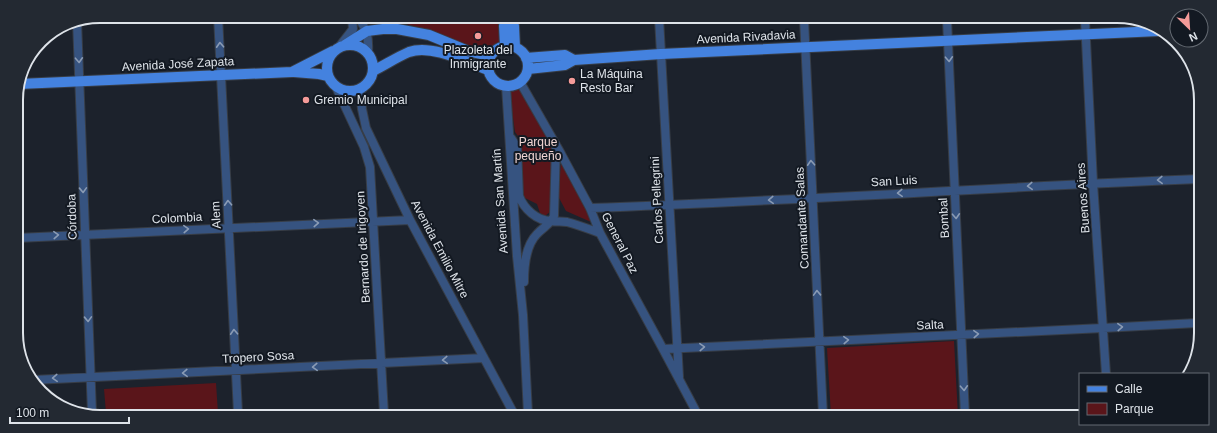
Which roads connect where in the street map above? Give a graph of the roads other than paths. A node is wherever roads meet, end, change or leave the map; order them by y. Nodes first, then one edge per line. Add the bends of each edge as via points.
1 (218, 23) edge
2 (352, 23) edge
3 (362, 23) edge
4 (512, 23) edge
5 (659, 23) edge
6 (804, 23) edge
7 (947, 23) edge
8 (1085, 23) edge
9 (76, 27) edge
10 (367, 31) junction
11 (1152, 31) edge
12 (1086, 34) junction
13 (948, 41) junction
14 (510, 46) junction
15 (806, 47) junction
16 (339, 48) junction
17 (368, 53) junction
18 (661, 54) junction
19 (490, 56) junction
20 (526, 58) junction
21 (574, 60) junction
22 (528, 69) junction
23 (488, 70) junction
24 (373, 71) junction
25 (292, 72) junction
26 (221, 75) junction
27 (328, 76) junction
28 (80, 82) junction
29 (520, 82) junction
30 (24, 84) edge
31 (506, 86) junction
32 (336, 87) junction
33 (360, 89) junction
34 (509, 135) junction
35 (556, 145) junction
36 (1194, 179) edge
37 (1093, 183) junction
38 (955, 190) junction
39 (813, 197) junction
40 (670, 205) junction
41 (590, 208) junction
42 (374, 220) junction
43 (410, 220) junction
44 (552, 222) junction
45 (229, 227) junction
46 (600, 233) junction
47 (85, 234) junction
48 (23, 238) edge
49 (523, 315) junction
50 (1194, 323) edge
51 (1104, 328) junction
52 (961, 335) junction
53 (819, 342) junction
54 (678, 348) junction
55 (664, 349) junction
56 (484, 358) junction
57 (381, 364) junction
58 (236, 370) junction
59 (1106, 373) edge
60 (90, 377) junction
61 (39, 380) edge
62 (679, 380) junction
63 (92, 409) edge
64 (238, 410) edge
65 (384, 410) edge
66 (512, 410) edge
67 (528, 410) edge
68 (695, 410) edge
69 (823, 410) edge
70 (965, 410) edge

26 -> 1 street, Alem
2 - 16 street via 353,29
3 - 10 street
4 - 14 main road via 514,26
5 - 18 street, Carlos Pellegrini
6 - 15 street, Comandante Salas
7 - 13 street, Bombal
8 - 12 street, Buenos Aires
9 -> 28 street, Córdoba
10 - 16 main road, Avenida José Zapata
10 - 17 street
10 - 19 main road, Avenida José Zapata via 390,29 429,35 468,51
11 - 12 main road, Avenida Rivadavia
12 - 13 main road, Avenida Rivadavia
12 - 37 street, Buenos Aires
13 - 15 main road, Avenida Rivadavia
13 -> 38 street, Bombal
14 - 19 main road via 494,51
14 - 20 main road via 524,53
15 - 18 main road, Avenida Rivadavia
39 -> 15 street, Comandante Salas
16 - 17 main road via 358,46
16 - 25 main road, Avenida José Zapata
16 - 27 main road via 327,63
17 - 24 main road via 372,59
18 - 21 main road, Avenida Rivadavia
18 - 40 street, Carlos Pellegrini
19 - 23 main road
20 - 21 main road, Avenida Rivadavia via 565,55
20 - 22 main road
21 - 22 main road, Avenida Rivadavia via 565,65
22 - 29 main road
23 - 24 main road via 449,55 421,50 410,52
23 - 31 main road via 494,81
24 - 33 main road via 371,78
25 - 26 main road, Avenida José Zapata
25 - 27 main road
26 - 28 main road, Avenida José Zapata
45 -> 26 street, Alem
27 - 32 main road
28 - 30 main road, Avenida José Zapata
28 -> 47 street, Córdoba
29 - 31 main road
29 - 35 street, General Paz
31 - 34 street, Avenida San Martín
32 - 33 main road via 348,91
32 - 42 street, Bernardo de Irigoyen via 368,157
33 - 43 street, Avenida Emilio Mitre via 366,128
34 - 44 street via 517,147 519,196 522,203 538,218
34 - 49 street, Avenida San Martín
35 - 41 street, General Paz
35 - 44 street via 555,210
36 -> 37 street, San Luis
37 -> 38 street, San Luis
37 - 51 street, Buenos Aires
38 -> 39 street, San Luis
38 -> 52 street, Bombal
39 -> 40 street, San Luis
53 -> 39 street, Comandante Salas
40 - 41 street, San Luis
40 - 54 street, Carlos Pellegrini
41 - 46 street, General Paz
42 - 43 street, Colombia
45 -> 42 street, Colombia
42 - 57 street, Bernardo de Irigoyen
43 - 56 street, Avenida Emilio Mitre
44 - 46 street via 566,222
44 - 49 street, Avenida San Martín via 536,234 530,243 524,270
47 -> 45 street, Colombia
58 -> 45 street, Alem
46 - 55 street, General Paz
48 -> 47 street, Colombia
47 -> 60 street, Córdoba
49 - 67 street, Avenida San Martín
51 -> 50 street, Salta
52 -> 51 street, Salta
51 - 59 street, Buenos Aires
53 -> 52 street, Salta
52 -> 70 street, Bombal
54 -> 53 street, Salta
53 - 69 street, Comandante Salas
54 - 55 street, Salta
54 - 62 street, Carlos Pellegrini
55 - 62 street, General Paz
56 -> 57 street, Tropero Sosa
56 - 66 street, Avenida Emilio Mitre
57 -> 58 street, Tropero Sosa
57 - 65 street, Bernardo de Irigoyen
58 -> 60 street, Tropero Sosa
58 - 64 street, Alem
60 -> 61 street, Tropero Sosa
60 - 63 street, Córdoba
62 - 68 street, General Paz

